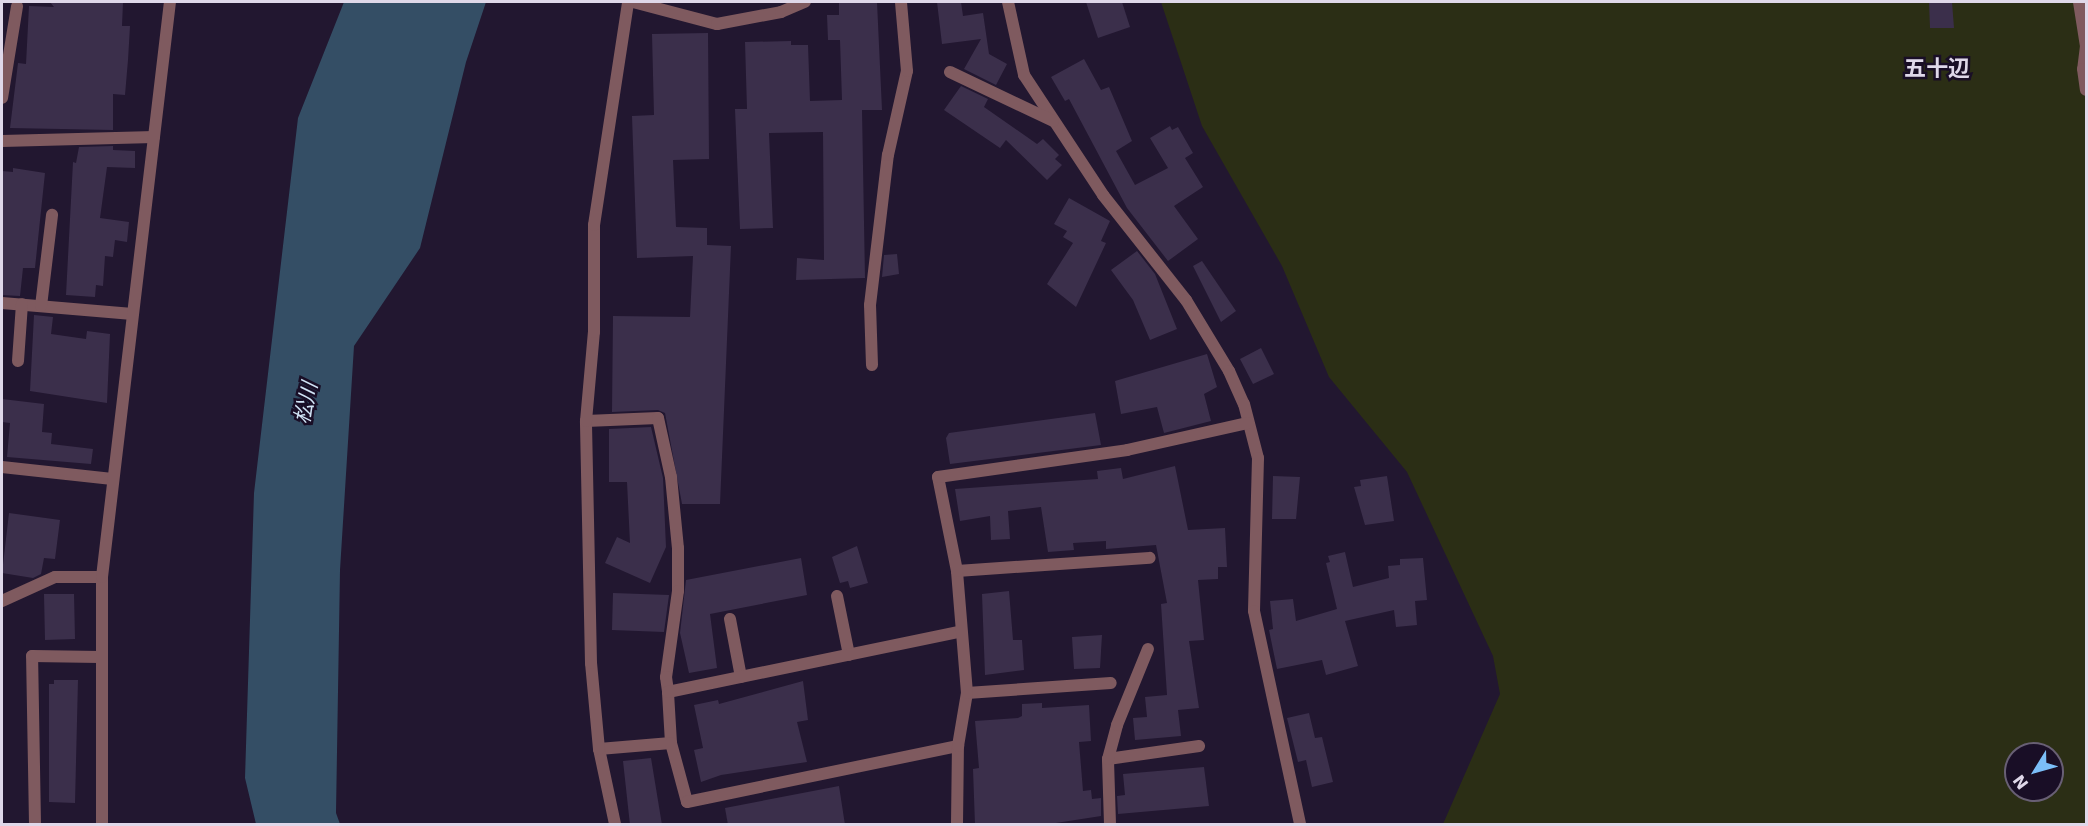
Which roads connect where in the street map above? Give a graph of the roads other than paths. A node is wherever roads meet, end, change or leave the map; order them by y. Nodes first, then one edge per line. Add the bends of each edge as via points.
1 (170, 2) edge
2 (628, 2) edge
3 (633, 2) edge
4 (805, 2) edge
5 (901, 2) edge
6 (1008, 2) edge
7 (2079, 2) edge
8 (17, 6) dead end
9 (7, 35) edge
10 (950, 72) dead end
11 (2086, 90) edge
12 (2, 98) edge
13 (1054, 122) junction
14 (154, 137) junction
15 (2, 141) edge
16 (52, 214) dead end
17 (2, 303) edge
18 (22, 304) junction
19 (41, 306) junction
20 (133, 314) junction
21 (18, 361) dead end
22 (872, 365) dead end
23 (586, 421) junction
24 (1248, 423) junction
25 (2, 467) edge
26 (112, 479) junction
27 (1150, 558) dead end
28 (957, 571) junction
29 (102, 577) junction
30 (837, 596) dead end
31 (2, 601) edge
32 (730, 619) dead end
33 (959, 632) junction
34 (1148, 649) dead end
35 (849, 654) junction
36 (100, 657) junction
37 (741, 677) junction
38 (1111, 683) dead end
39 (668, 692) junction
40 (967, 693) junction
41 (671, 743) junction
42 (958, 746) junction
43 (1199, 746) dead end
44 (599, 749) junction
45 (1108, 759) junction
46 (35, 825) edge
47 (102, 825) edge
48 (615, 825) edge
49 (957, 825) edge
50 (1110, 825) edge
51 (1300, 825) edge

1 - 14 street
2 - 23 street via 594,225 594,332
3 - 4 street via 717,24 781,12
5 - 22 street via 907,71 888,155 870,305
6 - 13 street via 1024,75
7 - 11 street via 2086,46
8 - 9 street
9 - 12 street
10 - 13 street
13 - 24 street via 1103,195 1186,300 1229,371
14 - 15 street
14 - 20 street
16 - 19 street
17 - 18 street
18 - 19 street
18 - 21 street
19 - 20 street
20 - 26 street
23 - 39 street via 658,418 671,477 678,548
23 - 44 street via 591,663
24 - 28 street via 1127,450 938,477
24 - 51 street via 1258,458 1254,611
25 - 26 street
26 - 29 street
27 - 28 street
28 - 33 street
29 - 31 street via 55,577
29 - 36 street
30 - 35 street
32 - 37 street
33 - 35 street
33 - 40 street
34 - 45 street via 1117,725
35 - 37 street
36 - 46 street via 32,656
36 - 47 street
37 - 39 street
38 - 40 street
39 - 41 street
40 - 42 street
41 - 42 street via 687,802
41 - 44 street
42 - 49 street
43 - 45 street
44 - 48 street
45 - 50 street

